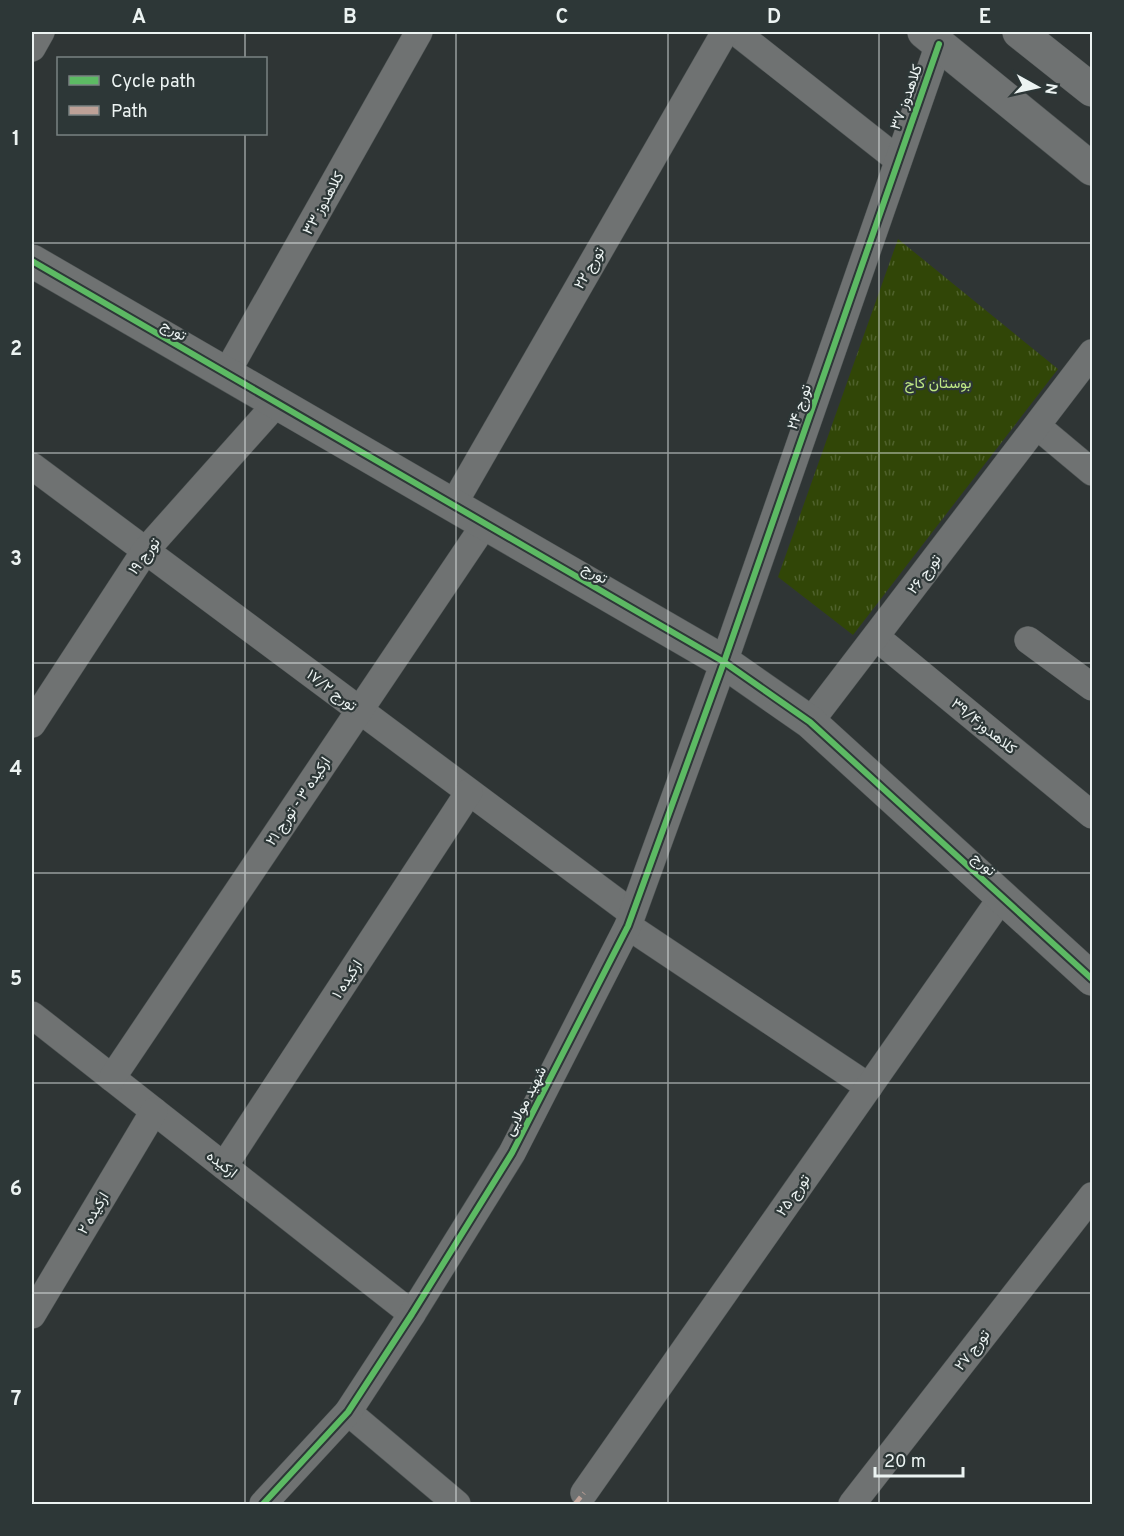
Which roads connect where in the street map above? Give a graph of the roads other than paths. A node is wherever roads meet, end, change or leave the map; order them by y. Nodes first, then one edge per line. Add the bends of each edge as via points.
1 (41, 32) edge
2 (419, 32) edge
3 (726, 32) edge
4 (736, 32) edge
5 (1019, 32) edge
6 (931, 38) edge
7 (32, 48) edge
8 (1092, 88) edge
9 (897, 159) junction
10 (1092, 169) edge
11 (34, 267) edge
12 (1092, 353) edge
13 (226, 374) junction
14 (277, 403) junction
15 (1037, 426) junction
16 (32, 466) edge
17 (1092, 472) edge
18 (453, 505) junction
19 (485, 524) junction
20 (145, 551) junction
21 (876, 637) junction
22 (1028, 640) dead end
23 (724, 662) junction
24 (1092, 687) edge
25 (360, 710) junction
26 (810, 722) junction
27 (32, 724) edge
28 (469, 792) junction
29 (1092, 815) edge
30 (1002, 897) junction
31 (630, 920) junction
32 (1092, 979) edge
33 (32, 1015) edge
34 (112, 1078) junction
35 (869, 1087) junction
36 (154, 1111) junction
37 (224, 1166) junction
38 (1092, 1196) edge
39 (412, 1314) junction
40 (32, 1315) edge
41 (348, 1412) junction
42 (584, 1493) dead end
43 (263, 1504) edge
44 (457, 1504) edge
45 (852, 1504) edge

1 - 7 street
2 - 13 street, کلاهدوز ۳۳
3 - 18 street, تورج ۲۲
4 - 9 street
5 - 8 street
6 - 9 street, کلاهدوز ۳۷
6 - 10 street
9 - 23 street, تورج ۲۴
11 - 13 street, تورج
12 - 15 street, تورج ۲۶
13 - 14 street, تورج
14 - 18 street, تورج
14 - 20 street, تورج ۱۹
15 - 17 street
15 - 21 street, تورج ۲۶
16 - 20 street, تورج ۱۷/۲
18 - 19 street, تورج
19 - 23 street, تورج
19 - 25 street, ارکیده ۳ - تورج ۲۱
20 - 25 street, تورج ۱۷/۲
20 - 27 street, تورج ۱۹
21 - 26 street, تورج ۲۶
21 - 29 street, کلاهدوز۳۹/۴
22 - 24 street
23 - 26 street, تورج
23 - 31 street, شهید مولایی
25 - 28 street, تورج ۱۷/۲
25 - 34 street, ارکیده ۳ - تورج ۲۱
26 - 30 street, تورج
28 - 31 street, تورج ۱۷/۲
28 - 37 street, ارکیده ۱
30 - 32 street, تورج
30 - 35 street, تورج ۲۵
31 - 35 street, تورج ۱۷/۲
31 - 39 street, شهید مولایی via 512,1153
33 - 34 street, ارکیده
34 - 36 street, ارکیده
35 - 42 street, تورج ۲۵
36 - 37 street, ارکیده
36 - 40 street, ارکیده ۲
37 - 39 street, ارکیده
38 - 45 street, تورج ۲۷
39 - 41 street, شهید مولایی
41 - 43 street, شهید مولایی
41 - 44 street

